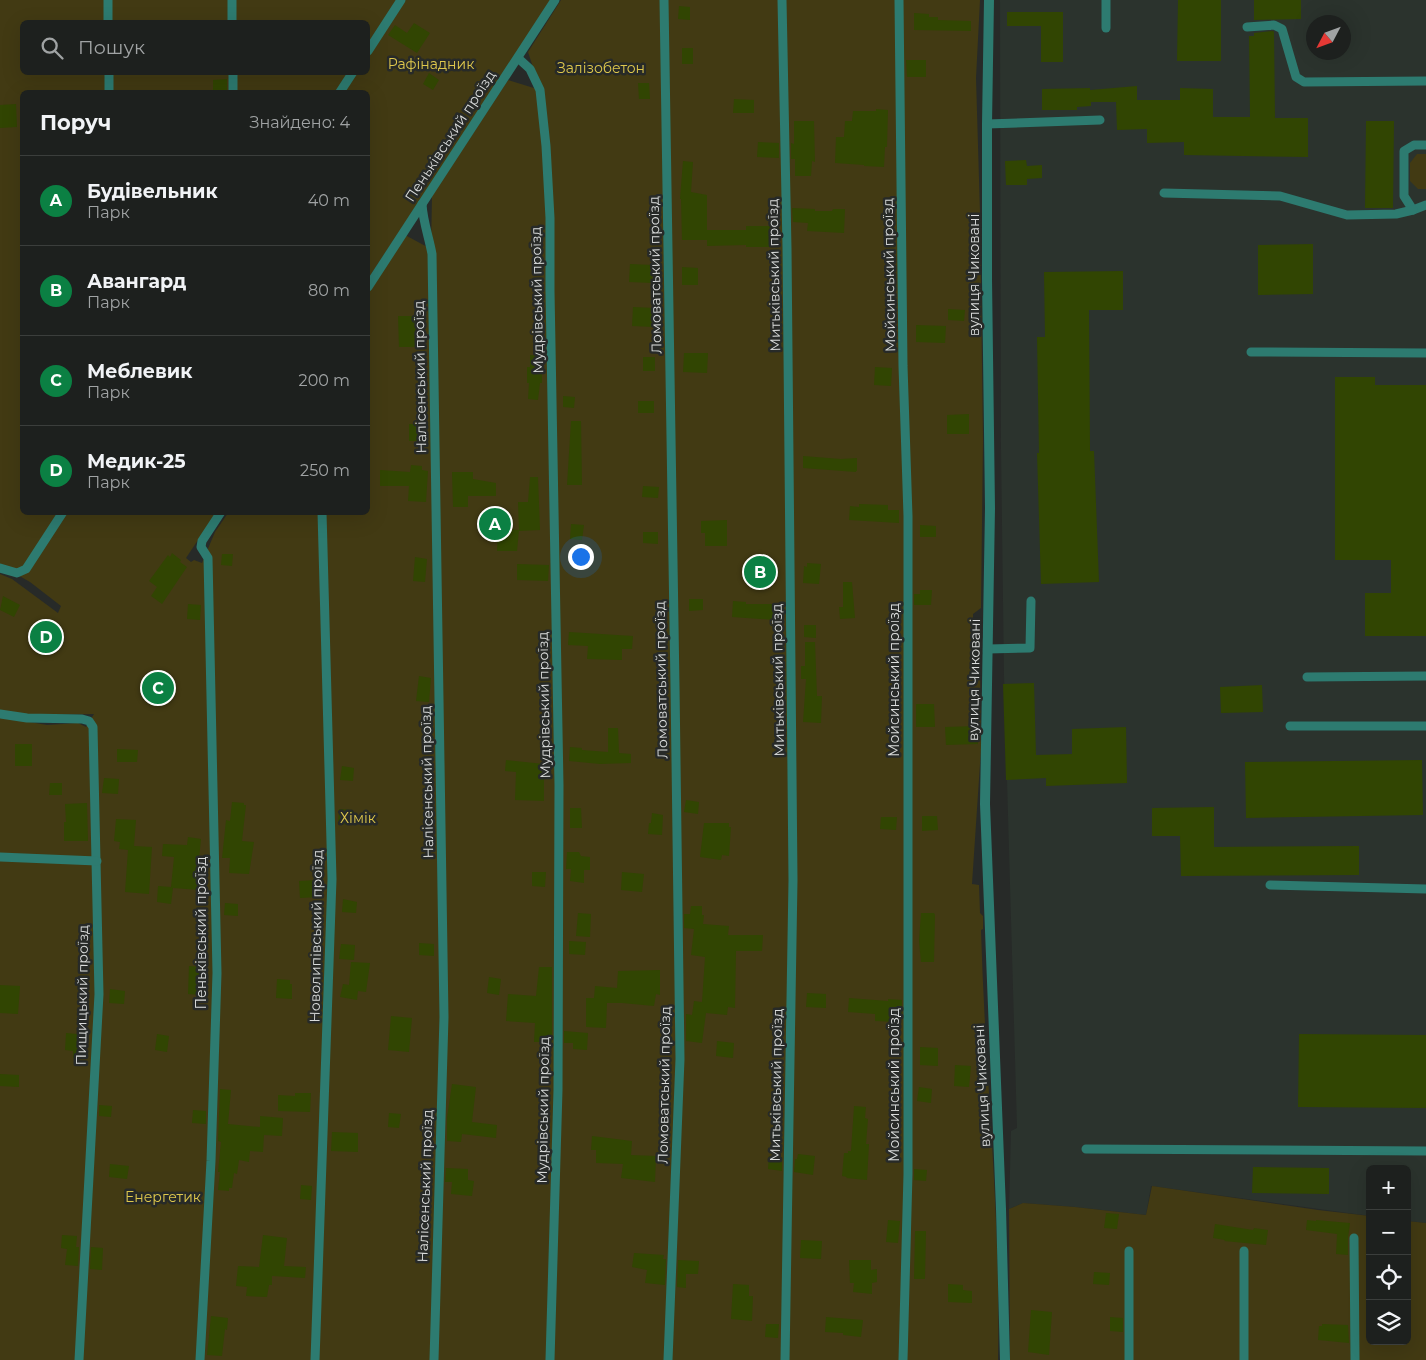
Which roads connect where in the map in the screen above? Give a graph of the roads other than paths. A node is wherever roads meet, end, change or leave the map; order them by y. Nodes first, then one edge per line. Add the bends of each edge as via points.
1 (108, 0) edge
2 (232, 0) edge
3 (401, 0) edge
4 (555, 0) edge
5 (664, 0) edge
6 (782, 0) edge
7 (899, 0) edge
8 (988, 0) edge
9 (1106, 0) edge
10 (108, 20) edge
11 (232, 20) edge
12 (1247, 27) dead end
13 (1106, 28) dead end
14 (370, 48) edge
15 (518, 58) junction
16 (109, 75) edge
17 (233, 75) edge
18 (351, 75) edge
19 (1426, 81) edge
20 (109, 90) edge
21 (233, 90) edge
22 (341, 90) edge
23 (1100, 120) dead end
24 (987, 124) junction
25 (1426, 145) edge
26 (1164, 193) dead end
27 (422, 204) junction
28 (1426, 205) edge
29 (1413, 210) junction
30 (370, 284) edge
31 (1251, 352) dead end
32 (1426, 353) edge
33 (61, 515) edge
34 (219, 515) edge
35 (322, 515) edge
36 (0, 568) edge
37 (1031, 602) dead end
38 (988, 650) junction
39 (1426, 676) edge
40 (1307, 677) dead end
41 (0, 714) edge
42 (1290, 726) dead end
43 (1426, 726) edge
44 (0, 857) edge
45 (97, 861) junction
46 (1270, 884) dead end
47 (1426, 889) edge
48 (1086, 1149) dead end
49 (1426, 1151) edge
50 (1354, 1238) dead end
51 (1129, 1251) dead end
52 (1244, 1251) dead end
53 (79, 1360) edge
54 (200, 1360) edge
55 (315, 1360) edge
56 (434, 1360) edge
57 (550, 1360) edge
58 (668, 1360) edge
59 (785, 1360) edge
60 (903, 1360) edge
61 (1005, 1360) edge
62 (1129, 1360) edge
63 (1244, 1360) edge
64 (1355, 1360) edge

1 - 10 lane
2 - 11 lane
3 - 14 lane
4 - 15 lane, Пеньківський проїзд
5 - 58 lane, Ломоватський проїзд via 680,1059
6 - 59 lane, Митьківський проїзд via 788,258 793,880
7 - 60 lane, Мойсинський проїзд via 908,516 908,1174
8 - 24 street, вулиця Чиковані
9 - 13 lane
12 - 19 lane via 1274,25 1282,28 1296,77 1304,82
15 - 27 lane, Пеньківський проїзд
15 - 57 lane, Мудрівський проїзд via 530,69 540,90 550,218 559,785 558,1090
16 - 20 lane
17 - 21 lane
18 - 22 lane
23 - 24 lane
24 - 38 street, вулиця Чиковані
25 - 29 lane via 1414,145 1404,151 1404,196
26 - 29 lane via 1280,196 1347,216
27 - 30 lane, Пеньківський проїзд
27 - 56 lane, Налісенський проїзд via 432,254 444,1017
28 - 29 lane
31 - 32 lane
33 - 36 lane via 26,568 17,574
34 - 54 lane, Пеньківський проїзд via 201,547 208,558 217,974
35 - 55 lane, Новолипівський проїзд via 332,879
37 - 38 lane via 1030,648
38 - 61 street, вулиця Чиковані via 985,804
39 - 40 lane
41 - 45 lane, Пищицький проїзд via 82,719 93,727
42 - 43 lane
44 - 45 lane
45 - 53 lane, Пищицький проїзд via 99,994
46 - 47 lane
48 - 49 lane
50 - 64 lane
51 - 62 lane
52 - 63 lane

